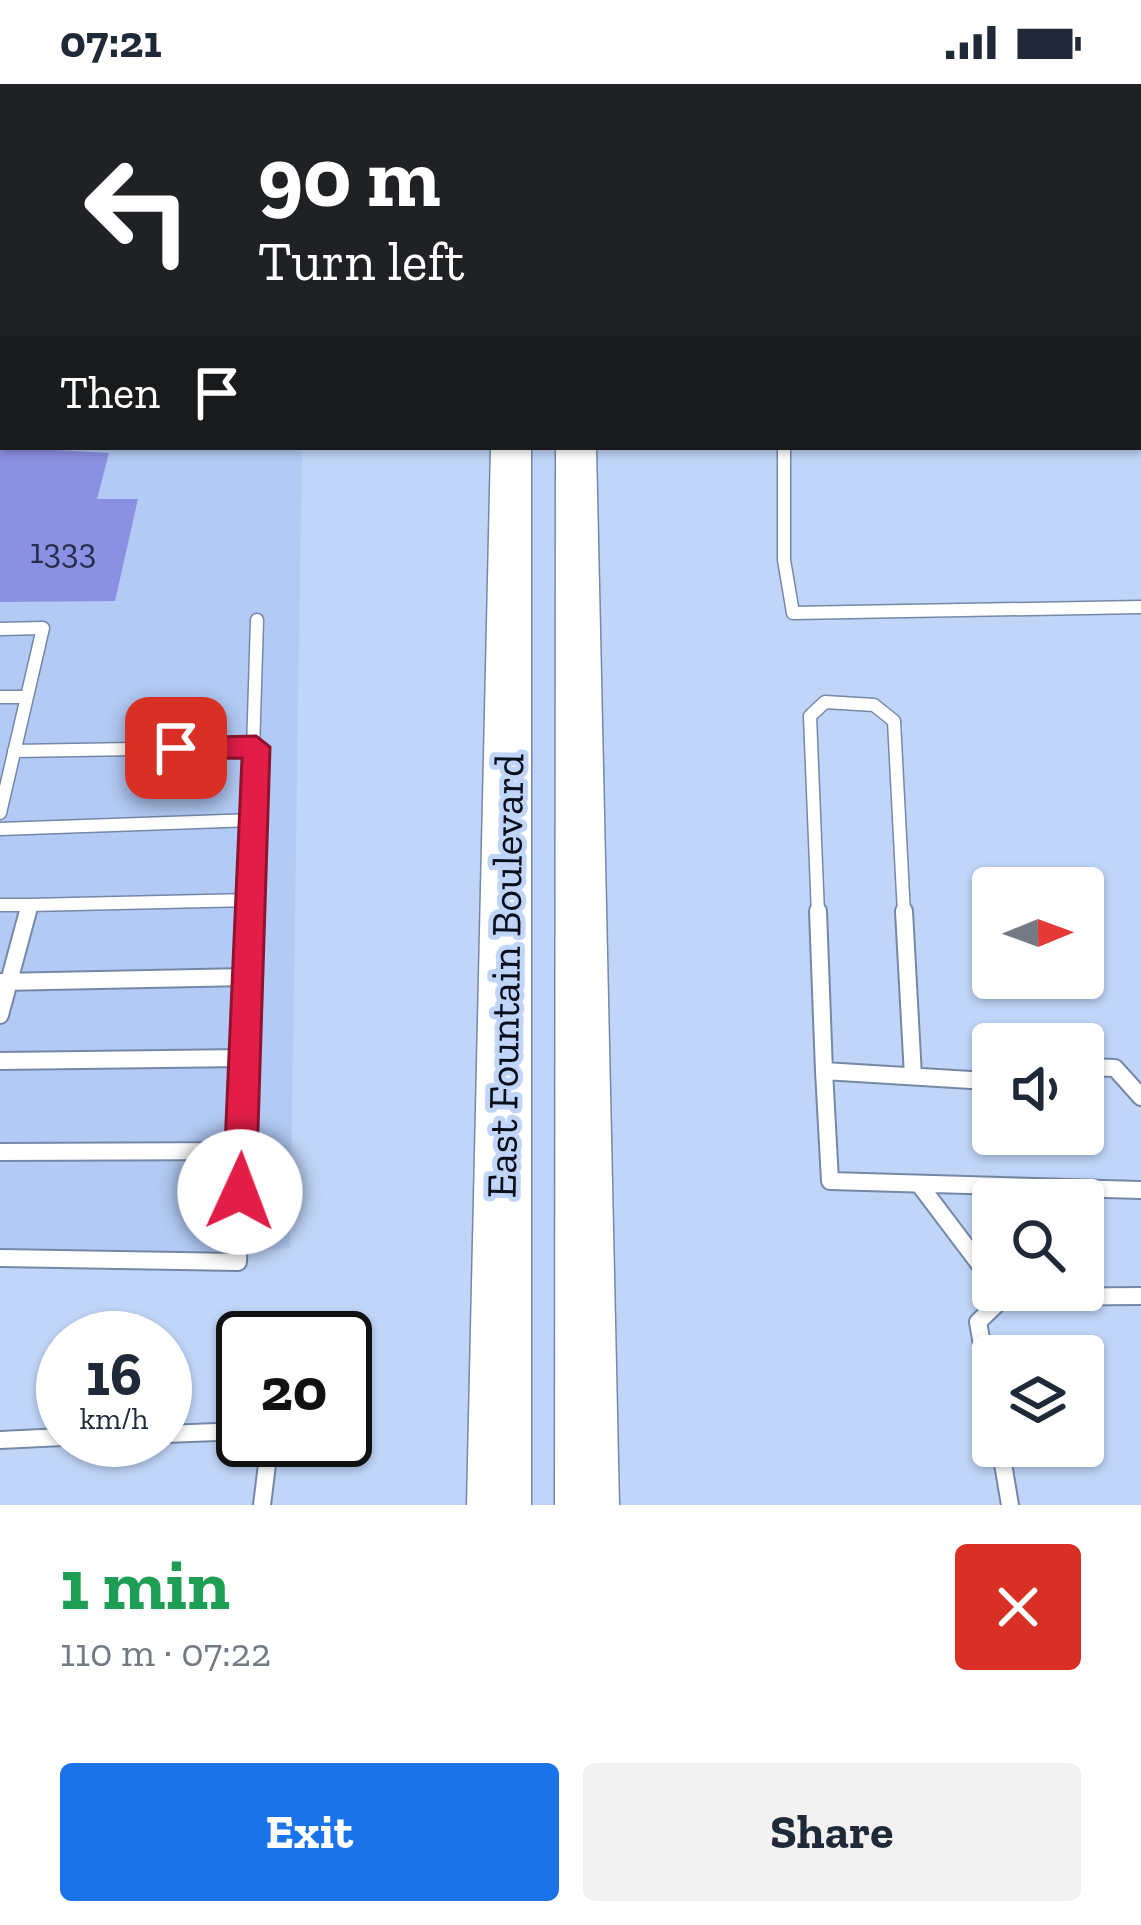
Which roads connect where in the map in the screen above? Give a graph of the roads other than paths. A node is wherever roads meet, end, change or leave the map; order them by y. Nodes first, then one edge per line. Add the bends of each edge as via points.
1 (511, 450) edge
2 (576, 450) edge
3 (784, 450) edge
4 (1141, 607) edge
5 (256, 620) dead end
6 (0, 629) edge
7 (0, 697) edge
8 (27, 697) junction
9 (256, 747) junction
10 (14, 751) junction
11 (0, 813) edge
12 (253, 820) junction
13 (0, 829) edge
14 (250, 900) junction
15 (0, 905) edge
16 (30, 905) junction
17 (247, 977) junction
18 (5, 982) edge
19 (0, 1015) edge
20 (244, 1058) junction
21 (0, 1061) edge
22 (1104, 1068) edge
23 (824, 1071) junction
24 (913, 1076) junction
25 (972, 1080) edge
26 (1141, 1097) edge
27 (241, 1151) junction
28 (0, 1152) edge
29 (919, 1184) junction
30 (1141, 1190) edge
31 (972, 1254) edge
32 (0, 1258) edge
33 (1104, 1294) edge
34 (1141, 1296) edge
35 (36, 1439) edge
36 (0, 1440) edge
37 (267, 1467) edge
38 (1004, 1467) edge
39 (262, 1505) edge
40 (499, 1505) edge
41 (587, 1505) edge
42 (1010, 1505) edge

1 - 40 highway, East Fountain Boulevard
2 - 41 highway, East Fountain Boulevard
3 - 4 lane via 784,560 793,613
5 - 9 lane
6 - 8 lane via 44,628
7 - 8 lane
8 - 10 lane
9 - 10 lane
9 - 12 lane
10 - 11 lane
12 - 13 lane
12 - 14 lane
14 - 16 lane
14 - 17 lane
15 - 16 lane
16 - 18 lane
17 - 18 lane
17 - 20 lane
18 - 19 lane
20 - 21 lane
20 - 27 lane
22 - 26 lane via 1115,1068
23 - 24 lane
23 - 24 lane via 809,716 825,703 874,705 894,721
23 - 29 lane via 830,1181
24 - 25 lane
27 - 28 lane
27 - 32 lane via 238,1262
29 - 30 lane
29 - 31 lane
33 - 34 lane
35 - 36 lane
37 - 39 lane
38 - 42 lane

